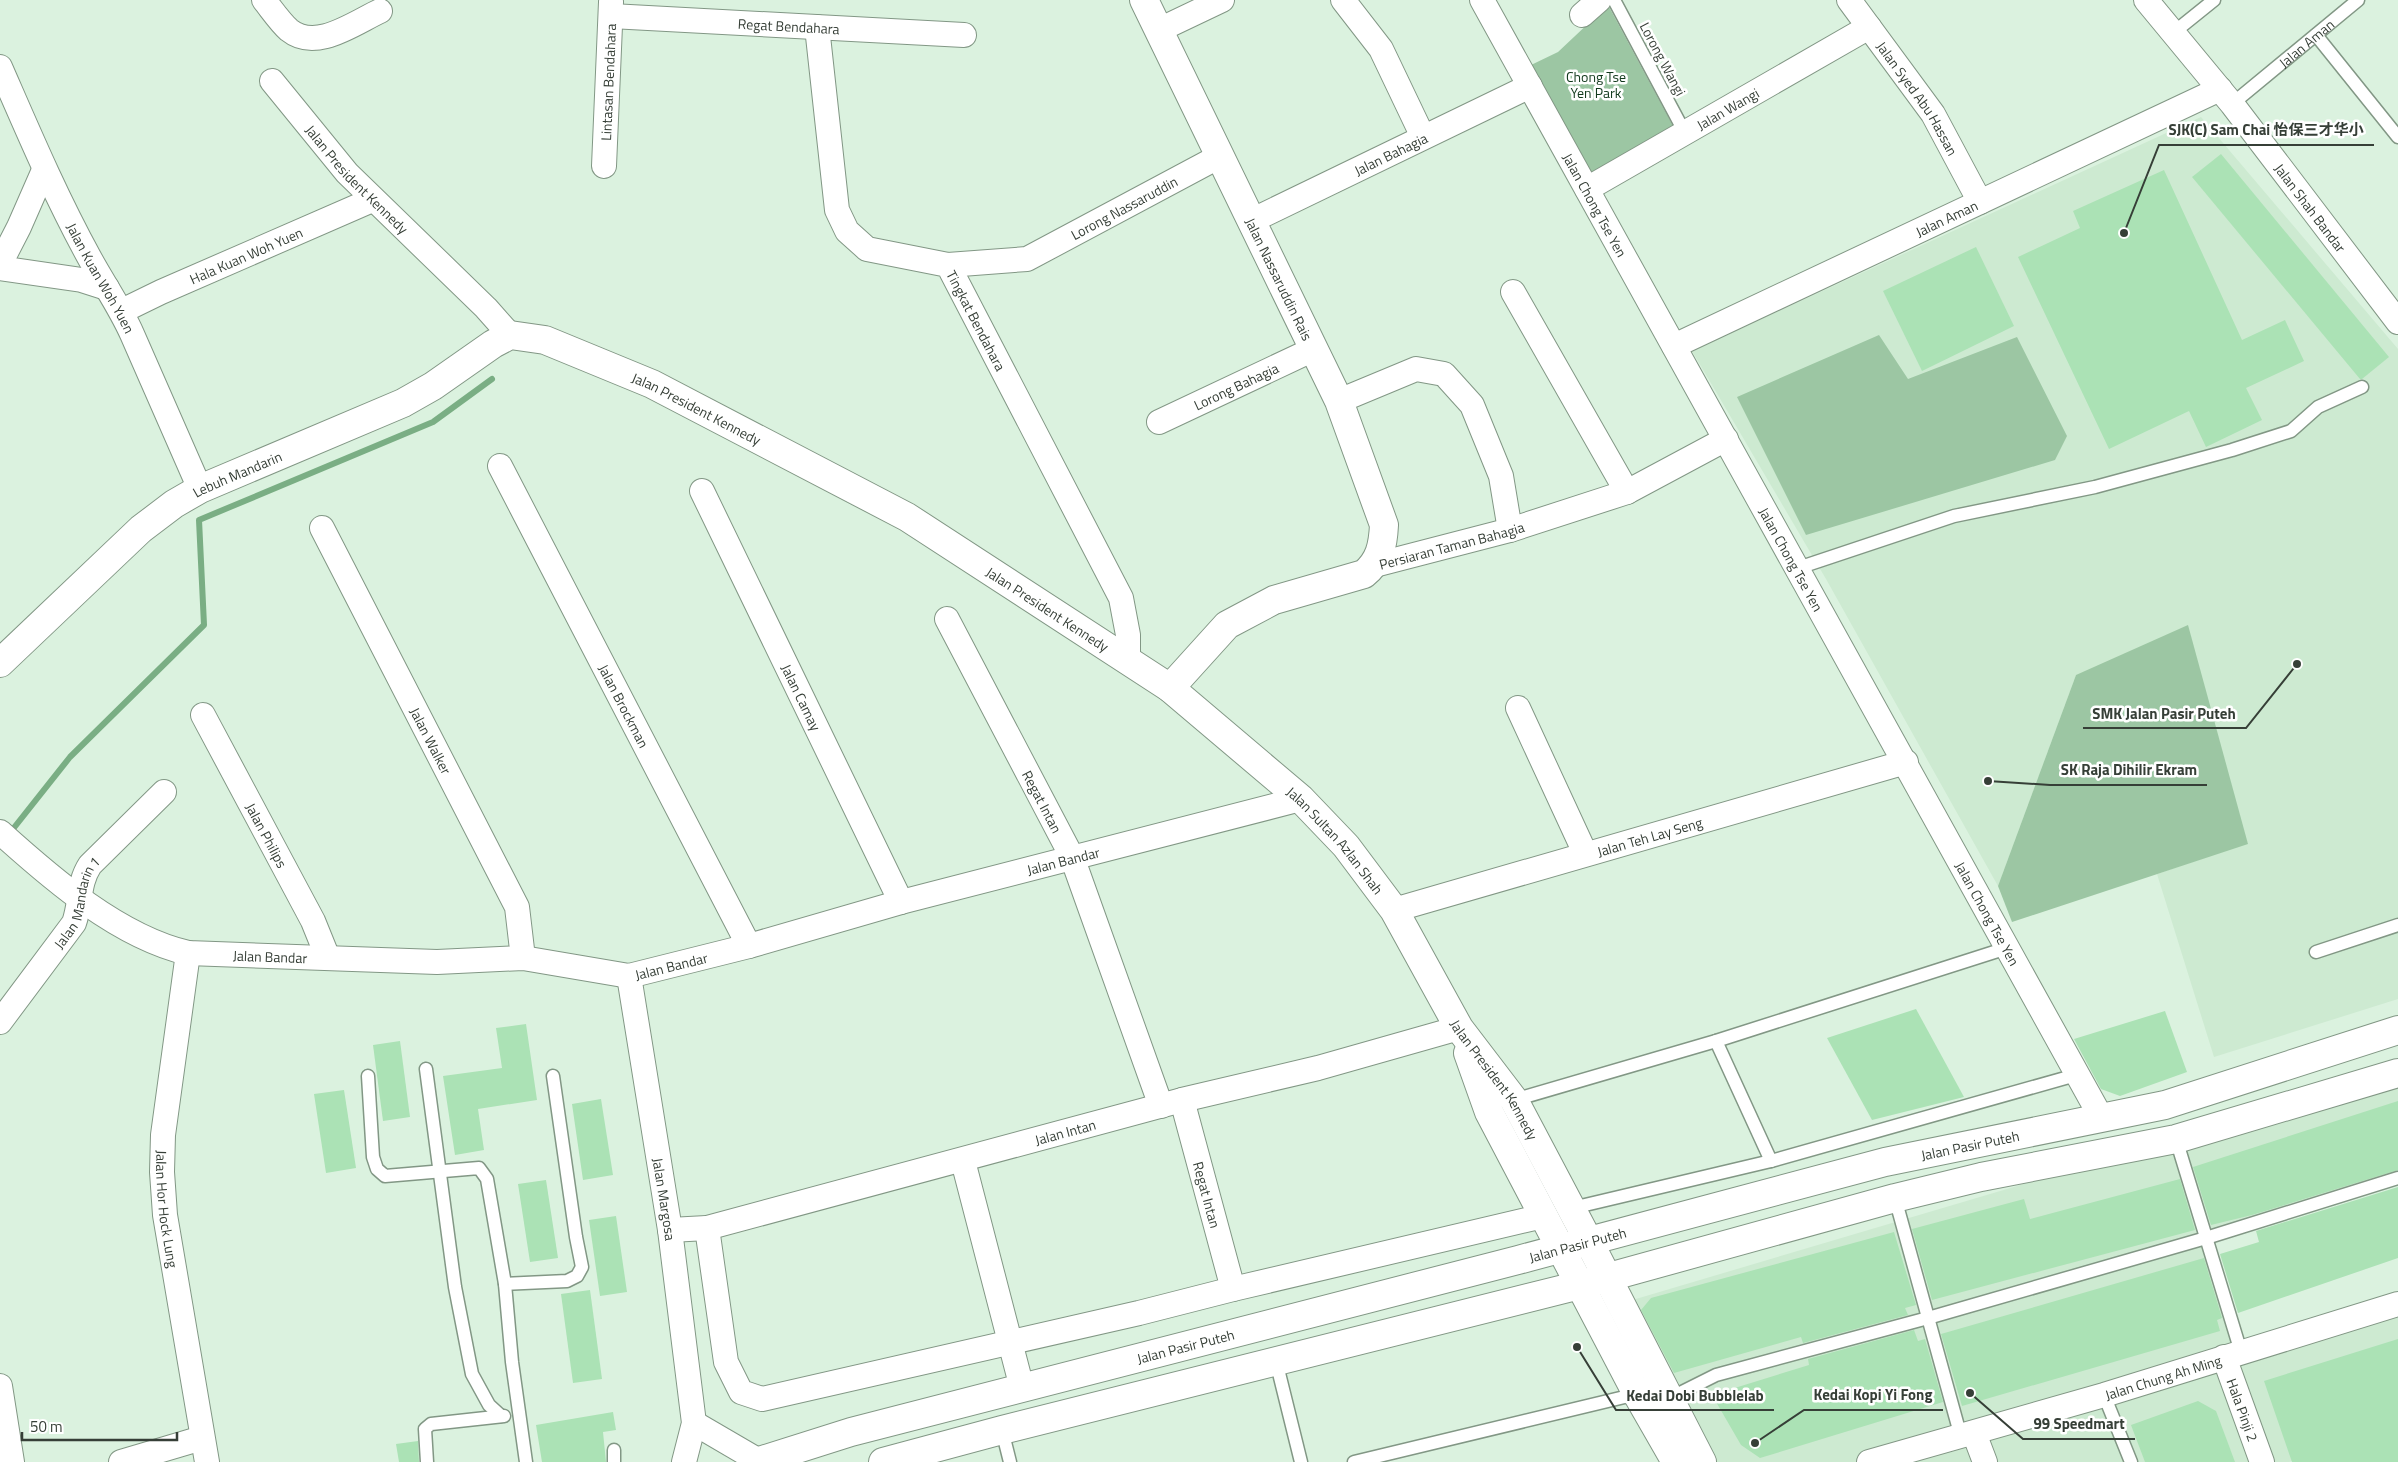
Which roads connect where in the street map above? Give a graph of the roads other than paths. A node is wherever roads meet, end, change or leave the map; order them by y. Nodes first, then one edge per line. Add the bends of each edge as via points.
1 (264, 0) edge
2 (1144, 0) edge
3 (1222, 0) edge
4 (1343, 0) edge
5 (1482, 0) edge
6 (1614, 0) edge
7 (1849, 0) edge
8 (2146, 0) edge
9 (2214, 0) edge
10 (2358, 0) edge
11 (611, 8) edge
12 (380, 10) dead end
13 (817, 27) junction
14 (1868, 27) junction
15 (1159, 30) junction
16 (2173, 33) junction
17 (964, 35) dead end
18 (2316, 35) junction
19 (0, 67) edge
20 (272, 81) dead end
21 (1530, 86) junction
22 (2226, 96) junction
23 (1685, 133) junction
24 (1423, 137) junction
25 (2398, 137) edge
26 (1220, 156) junction
27 (604, 166) dead end
28 (44, 170) junction
29 (1587, 189) junction
30 (372, 200) junction
31 (1980, 202) junction
32 (1251, 221) junction
33 (0, 264) edge
34 (948, 266) junction
35 (0, 268) edge
36 (107, 288) junction
37 (1513, 292) dead end
38 (2394, 308) edge
39 (122, 311) junction
40 (510, 335) junction
41 (1674, 346) junction
42 (1314, 349) junction
43 (2362, 387) dead end
44 (1339, 401) junction
45 (1159, 422) dead end
46 (1726, 439) junction
47 (500, 466) dead end
48 (200, 489) junction
49 (702, 491) dead end
50 (1627, 492) junction
51 (322, 528) dead end
52 (1510, 530) junction
53 (1376, 565) junction
54 (1798, 568) junction
55 (947, 619) dead end
56 (1128, 661) junction
57 (0, 663) edge
58 (1170, 688) junction
59 (1518, 708) dead end
60 (203, 715) dead end
61 (1906, 762) junction
62 (164, 792) dead end
63 (1301, 799) junction
64 (8, 840) edge
65 (1585, 853) junction
66 (1072, 857) junction
67 (80, 900) junction
68 (901, 902) junction
69 (1394, 910) junction
70 (2398, 926) edge
71 (749, 946) junction
72 (2007, 948) junction
73 (2316, 952) dead end
74 (188, 953) junction
75 (328, 958) junction
76 (523, 958) junction
77 (629, 976) junction
78 (0, 1022) edge
79 (1459, 1028) junction
80 (2398, 1030) edge
81 (1716, 1041) junction
82 (426, 1069) dead end
83 (2398, 1073) edge
84 (2076, 1075) junction
85 (368, 1076) dead end
86 (553, 1076) dead end
87 (1514, 1100) junction
88 (1172, 1103) junction
89 (2102, 1118) junction
90 (2176, 1139) junction
91 (963, 1161) junction
92 (1771, 1161) junction
93 (439, 1172) junction
94 (2398, 1178) edge
95 (1895, 1198) junction
96 (1571, 1208) junction
97 (1543, 1216) junction
98 (707, 1228) junction
99 (670, 1230) junction
100 (2206, 1238) junction
101 (1589, 1242) junction
102 (1561, 1249) junction
103 (1608, 1278) junction
104 (504, 1284) junction
105 (1580, 1285) junction
106 (1233, 1289) junction
107 (2398, 1304) edge
108 (1928, 1318) junction
109 (1008, 1343) junction
110 (2232, 1354) junction
111 (1276, 1361) junction
112 (0, 1386) edge
113 (1022, 1388) junction
114 (1637, 1394) junction
115 (2104, 1395) junction
116 (1670, 1398) junction
117 (519, 1414) junction
118 (500, 1416) junction
119 (694, 1423) junction
120 (1002, 1430) junction
121 (1967, 1435) junction
122 (202, 1438) junction
123 (758, 1461) edge
124 (1879, 1461) edge
125 (12, 1462) edge
126 (121, 1462) edge
127 (207, 1462) edge
128 (427, 1462) edge
129 (526, 1462) edge
130 (684, 1462) edge
131 (883, 1462) edge
132 (1010, 1462) edge
133 (1301, 1462) edge
134 (1354, 1462) edge
135 (1676, 1462) edge
136 (1702, 1462) edge
137 (1985, 1462) edge
138 (2131, 1462) edge
139 (2262, 1462) edge

1 - 12 street via 290,31 309,40 328,36
2 - 15 main road, Jalan Nassaruddin Rais
3 - 15 street
4 - 24 street via 1381,49
5 - 21 street, Jalan Chong Tse Yen
6 - 23 lane, Lorong Wangi
7 - 14 street, Jalan Syed Abu Hassan
8 - 16 street, Jalan Shah Bandar
9 - 16 lane
10 - 18 lane, Jalan Aman
11 - 13 street, Regat Bendahara
11 - 27 street, Lintasan Bendahara
13 - 17 street, Regat Bendahara
13 - 34 street, Tingkat Bendahara via 837,210 848,232 867,249
14 - 23 street, Jalan Wangi
14 - 31 street, Jalan Syed Abu Hassan via 1933,114
15 - 26 main road, Jalan Nassaruddin Rais
16 - 22 street, Jalan Shah Bandar
18 - 22 lane, Jalan Aman
18 - 25 lane
19 - 28 street, Jalan Kuan Woh Yuen
20 - 30 street, Jalan President Kennedy
21 - 24 street, Jalan Bahagia
21 - 29 street, Jalan Chong Tse Yen
22 - 31 street, Jalan Aman
22 - 38 street, Jalan Shah Bandar
23 - 29 street, Jalan Wangi
24 - 32 street, Jalan Bahagia
26 - 32 main road, Jalan Nassaruddin Rais
26 - 34 street, Lorong Nassaruddin via 1026,259
28 - 33 street
28 - 36 street, Jalan Kuan Woh Yuen
29 - 41 street, Jalan Chong Tse Yen
30 - 39 street, Hala Kuan Woh Yuen
30 - 40 street, Jalan President Kennedy via 486,308
31 - 41 street, Jalan Aman
32 - 42 main road, Jalan Nassaruddin Rais
34 - 56 street, Tingkat Bendahara via 1121,598 1128,635
35 - 36 street via 53,275
36 - 39 street, Jalan Kuan Woh Yuen
37 - 50 street
39 - 48 street, Jalan Kuan Woh Yuen
40 - 48 main road, Lebuh Mandarin via 403,402
40 - 56 main road, Jalan President Kennedy via 545,340 652,384 890,508
41 - 46 street, Jalan Chong Tse Yen
42 - 44 main road, Jalan Nassaruddin Rais
42 - 45 street, Lorong Bahagia
43 - 54 lane via 2318,406 2291,431 2232,450 2095,486 1954,516
44 - 52 street via 1416,369 1444,374 1472,405 1501,476
44 - 53 main road, Jalan Nassaruddin Rais via 1384,525
46 - 50 street, Persiaran Taman Bahagia
46 - 54 street, Jalan Chong Tse Yen
47 - 71 street, Jalan Brockman
48 - 57 main road, Lebuh Mandarin via 141,529
49 - 68 street, Jalan Camay
50 - 52 street, Persiaran Taman Bahagia
51 - 76 street, Jalan Walker via 517,907
52 - 53 street, Persiaran Taman Bahagia
53 - 58 main road, Persiaran Taman Bahagia via 1364,574 1274,600 1227,625
54 - 61 street, Jalan Chong Tse Yen
55 - 66 street, Regat Intan
56 - 58 main road, Jalan President Kennedy
58 - 63 main road, Jalan Sultan Azlan Shah
59 - 65 street
60 - 75 street, Jalan Philips via 313,921
61 - 65 street, Jalan Teh Lay Seng
61 - 72 street, Jalan Chong Tse Yen
62 - 67 street, Jalan Mandarin 1 via 90,865 83,875
63 - 66 street, Jalan Bandar
63 - 69 main road, Jalan Sultan Azlan Shah via 1346,846
64 - 67 street, Jalan Bandar
65 - 69 street, Jalan Teh Lay Seng
66 - 68 street, Jalan Bandar
66 - 88 street, Regat Intan
67 - 74 street, Jalan Bandar via 151,941
67 - 78 street, Jalan Mandarin 1 via 74,923
68 - 71 street, Jalan Bandar
69 - 79 main road, Jalan Sultan Azlan Shah
70 - 73 lane
71 - 77 street, Jalan Bandar
72 - 81 lane
72 - 84 street, Jalan Chong Tse Yen
74 - 75 street, Jalan Bandar
74 - 122 street, Jalan Hor Hock Lung via 162,1172 165,1215
75 - 76 street, Jalan Bandar via 438,962
76 - 77 street, Jalan Bandar
77 - 99 street, Jalan Margosa
79 - 87 main road, Jalan President Kennedy
79 - 88 street, Jalan Intan via 1318,1068
79 - 97 main road, Jalan President Kennedy via 1489,1112
80 - 89 main road, Jalan Pasir Puteh via 2165,1104
81 - 87 lane
81 - 92 lane
82 - 93 lane
83 - 90 main road
84 - 89 street, Jalan Chong Tse Yen
84 - 92 lane
85 - 93 lane via 377,1169 385,1176
86 - 104 lane via 582,1267 577,1276 567,1281
87 - 96 main road, Jalan President Kennedy
88 - 91 street, Jalan Intan
88 - 106 street, Regat Intan
89 - 101 main road, Jalan Pasir Puteh via 1886,1162
90 - 95 main road
90 - 100 lane
91 - 98 street, Jalan Intan
91 - 109 street
92 - 96 lane
93 - 104 lane via 479,1168 488,1179
93 - 118 lane via 455,1287 472,1374 489,1405
94 - 100 lane
95 - 103 main road
95 - 108 lane
96 - 97 lane
96 - 101 main road
97 - 102 main road
97 - 106 street
98 - 99 street, Jalan Intan
98 - 109 street via 726,1362 741,1392 762,1399
99 - 119 street, Jalan Margosa
100 - 108 lane
100 - 110 lane
101 - 102 main road, Jalan Pasir Puteh
101 - 103 main road
102 - 105 main road
102 - 113 main road, Jalan Pasir Puteh
103 - 105 main road
103 - 116 main road
104 - 117 lane
105 - 111 main road
105 - 114 main road
106 - 109 street
107 - 110 street, Jalan Chung Ah Ming
108 - 116 lane via 1716,1375
108 - 121 lane
109 - 113 street
110 - 115 street, Jalan Chung Ah Ming
110 - 139 street, Hala Pinji 2
111 - 120 main road
111 - 133 lane
112 - 125 street
113 - 123 main road, Jalan Pasir Puteh via 852,1432
114 - 134 lane
114 - 135 main road
115 - 121 street, Jalan Chung Ah Ming
115 - 138 lane
116 - 136 main road
117 - 118 lane
117 - 129 lane
118 - 128 lane via 431,1424 425,1429
119 - 123 street
119 - 130 street
120 - 131 main road
120 - 132 lane
121 - 124 street, Jalan Chung Ah Ming
121 - 137 street
122 - 126 street
122 - 127 street, Jalan Hor Hock Lung

